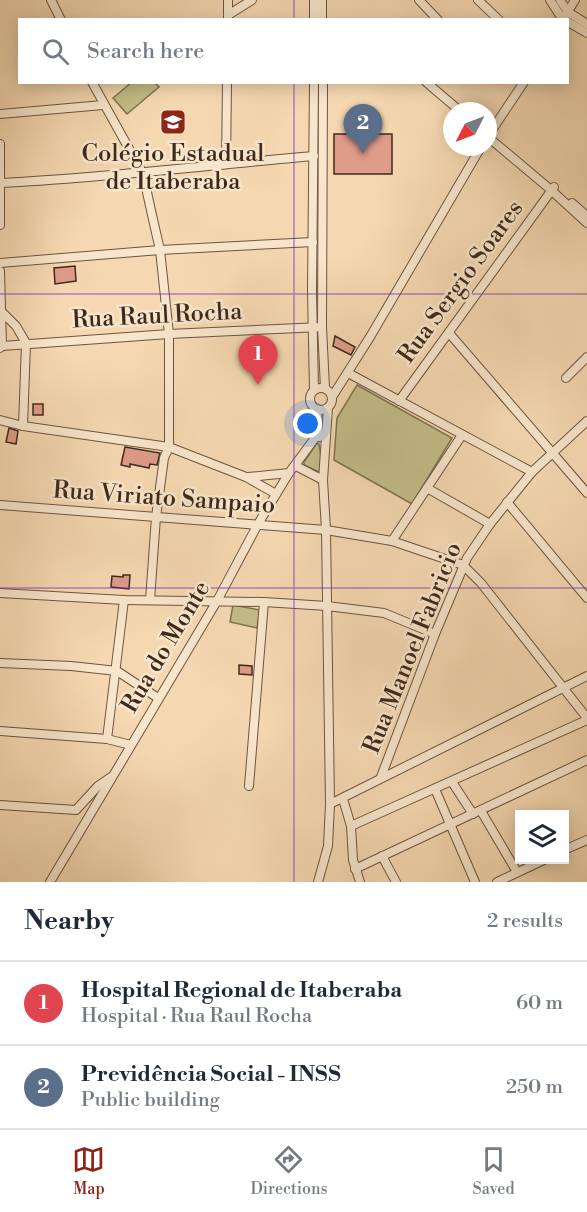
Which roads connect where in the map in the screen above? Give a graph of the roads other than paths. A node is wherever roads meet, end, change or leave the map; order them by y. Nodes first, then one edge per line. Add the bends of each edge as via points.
1 (51, 0) edge
2 (228, 0) edge
3 (252, 0) edge
4 (314, 0) edge
5 (322, 0) edge
6 (419, 0) edge
7 (478, 0) edge
8 (550, 0) edge
9 (560, 0) edge
10 (575, 0) edge
11 (318, 10) junction
12 (228, 17) edge
13 (59, 18) edge
14 (315, 18) edge
15 (321, 18) edge
16 (436, 18) edge
17 (497, 18) edge
18 (564, 18) edge
19 (569, 19) edge
20 (569, 23) edge
21 (587, 24) edge
22 (587, 33) edge
23 (93, 84) edge
24 (227, 84) edge
25 (315, 84) edge
26 (323, 84) edge
27 (428, 84) edge
28 (523, 84) edge
29 (449, 102) edge
30 (104, 105) junction
31 (0, 114) edge
32 (497, 122) edge
33 (497, 142) edge
34 (0, 144) edge
35 (477, 156) edge
36 (314, 160) junction
37 (226, 164) junction
38 (324, 165) junction
39 (143, 174) junction
40 (1, 178) edge
41 (553, 188) junction
42 (587, 216) edge
43 (587, 223) edge
44 (0, 225) edge
45 (313, 242) junction
46 (159, 250) junction
47 (0, 263) edge
48 (0, 271) edge
49 (312, 291) junction
50 (323, 291) junction
51 (1, 305) edge
52 (322, 327) junction
53 (313, 328) junction
54 (449, 333) junction
55 (169, 334) junction
56 (26, 343) junction
57 (1, 347) edge
58 (323, 357) junction
59 (587, 357) edge
60 (313, 358) junction
61 (348, 372) junction
62 (566, 378) dead end
63 (314, 390) junction
64 (328, 392) junction
65 (399, 401) junction
66 (328, 408) junction
67 (316, 409) junction
68 (0, 420) edge
69 (587, 421) edge
70 (24, 426) junction
71 (318, 434) junction
72 (462, 435) junction
73 (169, 447) junction
74 (324, 453) junction
75 (554, 453) junction
76 (296, 466) junction
77 (532, 472) junction
78 (289, 473) junction
79 (246, 477) junction
80 (323, 480) junction
81 (428, 488) junction
82 (587, 493) edge
83 (276, 494) junction
84 (507, 502) junction
85 (0, 505) edge
86 (156, 516) junction
87 (258, 524) junction
88 (490, 524) junction
89 (326, 530) junction
90 (393, 541) junction
91 (464, 565) junction
92 (0, 593) edge
93 (587, 598) edge
94 (124, 600) junction
95 (150, 600) junction
96 (217, 601) junction
97 (264, 602) junction
98 (327, 606) junction
99 (435, 633) junction
100 (0, 663) edge
101 (117, 671) junction
102 (587, 676) edge
103 (563, 687) junction
104 (158, 698) junction
105 (587, 719) edge
106 (0, 731) edge
107 (107, 739) junction
108 (131, 745) junction
109 (587, 760) edge
110 (113, 775) junction
111 (381, 777) junction
112 (452, 782) junction
113 (249, 786) dead end
114 (435, 789) junction
115 (343, 799) junction
116 (330, 804) junction
117 (0, 805) edge
118 (477, 813) junction
119 (452, 824) junction
120 (351, 826) junction
121 (587, 840) edge
122 (569, 848) edge
123 (382, 856) junction
124 (535, 864) edge
125 (355, 869) junction
126 (517, 872) junction
127 (50, 882) edge
128 (318, 882) edge
129 (360, 882) edge
130 (396, 882) edge
131 (475, 882) edge
132 (497, 882) edge

1 - 13 street
2 - 12 street
3 - 12 street
4 - 11 street
5 - 11 street
6 - 16 street
7 - 17 street
8 - 18 street
9 - 18 street
10 - 18 street
11 - 14 street
11 - 15 street
19 - 21 street
20 - 22 street
23 - 30 street
24 - 37 street
25 - 36 street
26 - 38 street
27 - 29 street
28 - 32 street
30 - 31 street
30 - 39 street
33 - 41 street
34 - 40 street
35 - 61 street
36 - 37 street
36 - 38 street
36 - 45 street
37 - 39 street
38 - 50 street
39 - 40 street
39 - 46 street
40 - 44 street
41 - 42 street
41 - 43 street
41 - 54 street, Rua Sergio Soares
45 - 46 street
45 - 49 street
46 - 47 street
46 - 55 street
48 - 51 street
49 - 50 street
49 - 53 street
50 - 52 street
51 - 56 street
51 - 57 street
52 - 53 street, Rua Raul Rocha
52 - 58 street
53 - 55 street, Rua Raul Rocha
53 - 60 street
54 - 65 street, Rua Sergio Soares
54 - 75 street
55 - 56 street, Rua Raul Rocha
55 - 73 street
56 - 57 street, Rua Raul Rocha
56 - 70 street
58 - 60 street
58 - 64 street
59 - 62 street
60 - 63 street
61 - 64 street via 342,384
61 - 65 street
63 - 64 street
63 - 67 street via 310,400
64 - 66 street
65 - 72 street
66 - 67 street
66 - 74 street
67 - 71 street
68 - 70 street
69 - 75 street, Rua Manoel Fabricio
70 - 73 street
71 - 74 street
71 - 76 street, Rua do Monte
72 - 77 street
72 - 81 street
73 - 79 street
73 - 86 street
74 - 80 street
75 - 77 street, Rua Manoel Fabricio
75 - 82 street
76 - 78 street, Rua do Monte
76 - 80 street
77 - 84 street, Rua Manoel Fabricio
78 - 79 street
78 - 83 street, Rua do Monte
79 - 83 street
80 - 89 street
81 - 88 street
81 - 90 street
83 - 87 street, Rua do Monte
84 - 88 street, Rua Manoel Fabricio
84 - 93 street
85 - 86 street, Rua Viriato Sampaio
86 - 87 street, Rua Viriato Sampaio
86 - 95 street
87 - 89 street, Rua Viriato Sampaio
87 - 96 street, Rua do Monte
88 - 91 street, Rua Manoel Fabricio
89 - 90 street, Rua Viriato Sampaio
89 - 98 street
90 - 91 street, Rua Viriato Sampaio
91 - 99 street, Rua Manoel Fabricio
91 - 103 street
92 - 94 street
94 - 95 street
94 - 101 street
95 - 96 street
96 - 97 street
96 - 104 street, Rua do Monte
97 - 98 street
97 - 113 street
98 - 99 street via 384,613
98 - 116 street
99 - 111 street, Rua Manoel Fabricio
100 - 101 street
101 - 104 street
101 - 107 street
102 - 103 street
103 - 105 street
103 - 111 street
104 - 108 street, Rua do Monte
105 - 112 street
106 - 107 street
107 - 108 street
108 - 110 street, Rua do Monte
109 - 118 street
110 - 117 street via 76,810
110 - 127 street, Rua do Monte
111 - 115 street
112 - 114 street
112 - 118 street
114 - 119 street
114 - 120 street
115 - 116 street
115 - 120 street
116 - 128 street via 328,846
118 - 119 street
118 - 126 street
119 - 123 street
119 - 131 street
120 - 125 street
121 - 122 street
123 - 125 street
123 - 130 street
124 - 126 street
125 - 129 street
126 - 132 street

